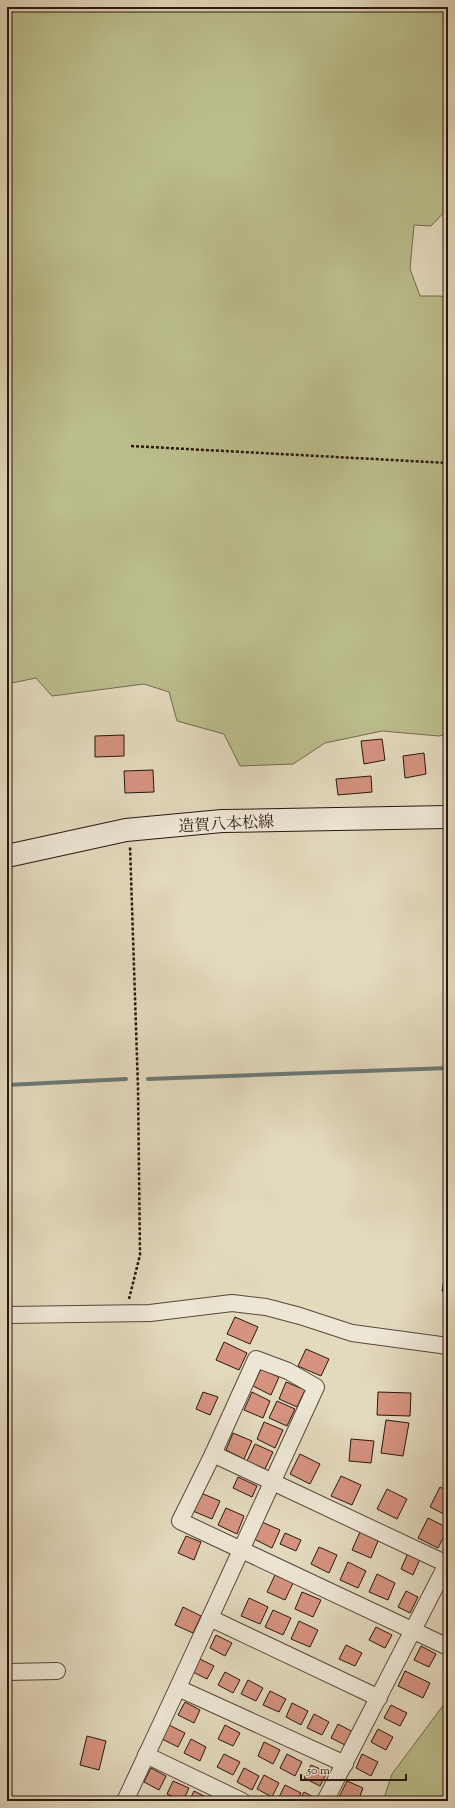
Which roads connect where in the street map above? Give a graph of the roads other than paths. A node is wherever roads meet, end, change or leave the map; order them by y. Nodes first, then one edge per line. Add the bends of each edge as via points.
1 (448, 817) edge
2 (7, 856) edge
3 (7, 1315) edge
4 (448, 1346) edge
5 (213, 1454) junction
6 (273, 1480) junction
7 (241, 1550) junction
8 (447, 1563) edge
9 (210, 1618) junction
10 (413, 1631) junction
11 (448, 1647) edge
12 (57, 1671) dead end
13 (7, 1672) edge
14 (178, 1688) junction
15 (379, 1698) junction
16 (146, 1755) junction
17 (345, 1764) junction
18 (125, 1801) edge
19 (242, 1801) edge
20 (325, 1801) edge

1 - 2 main road, 造賀八本松線 via 222,821 126,830
3 - 4 street via 150,1313 232,1303 266,1307 352,1333
5 - 6 street
5 - 6 street via 256,1359 288,1372 316,1387
5 - 7 street via 180,1521
6 - 7 street
6 - 8 street
7 - 9 street
7 - 10 street
8 - 10 street
9 - 14 street
9 - 15 street
10 - 11 street
10 - 15 street
12 - 13 street
14 - 16 street
14 - 17 street
15 - 17 street
16 - 18 street
16 - 19 street
17 - 20 street

